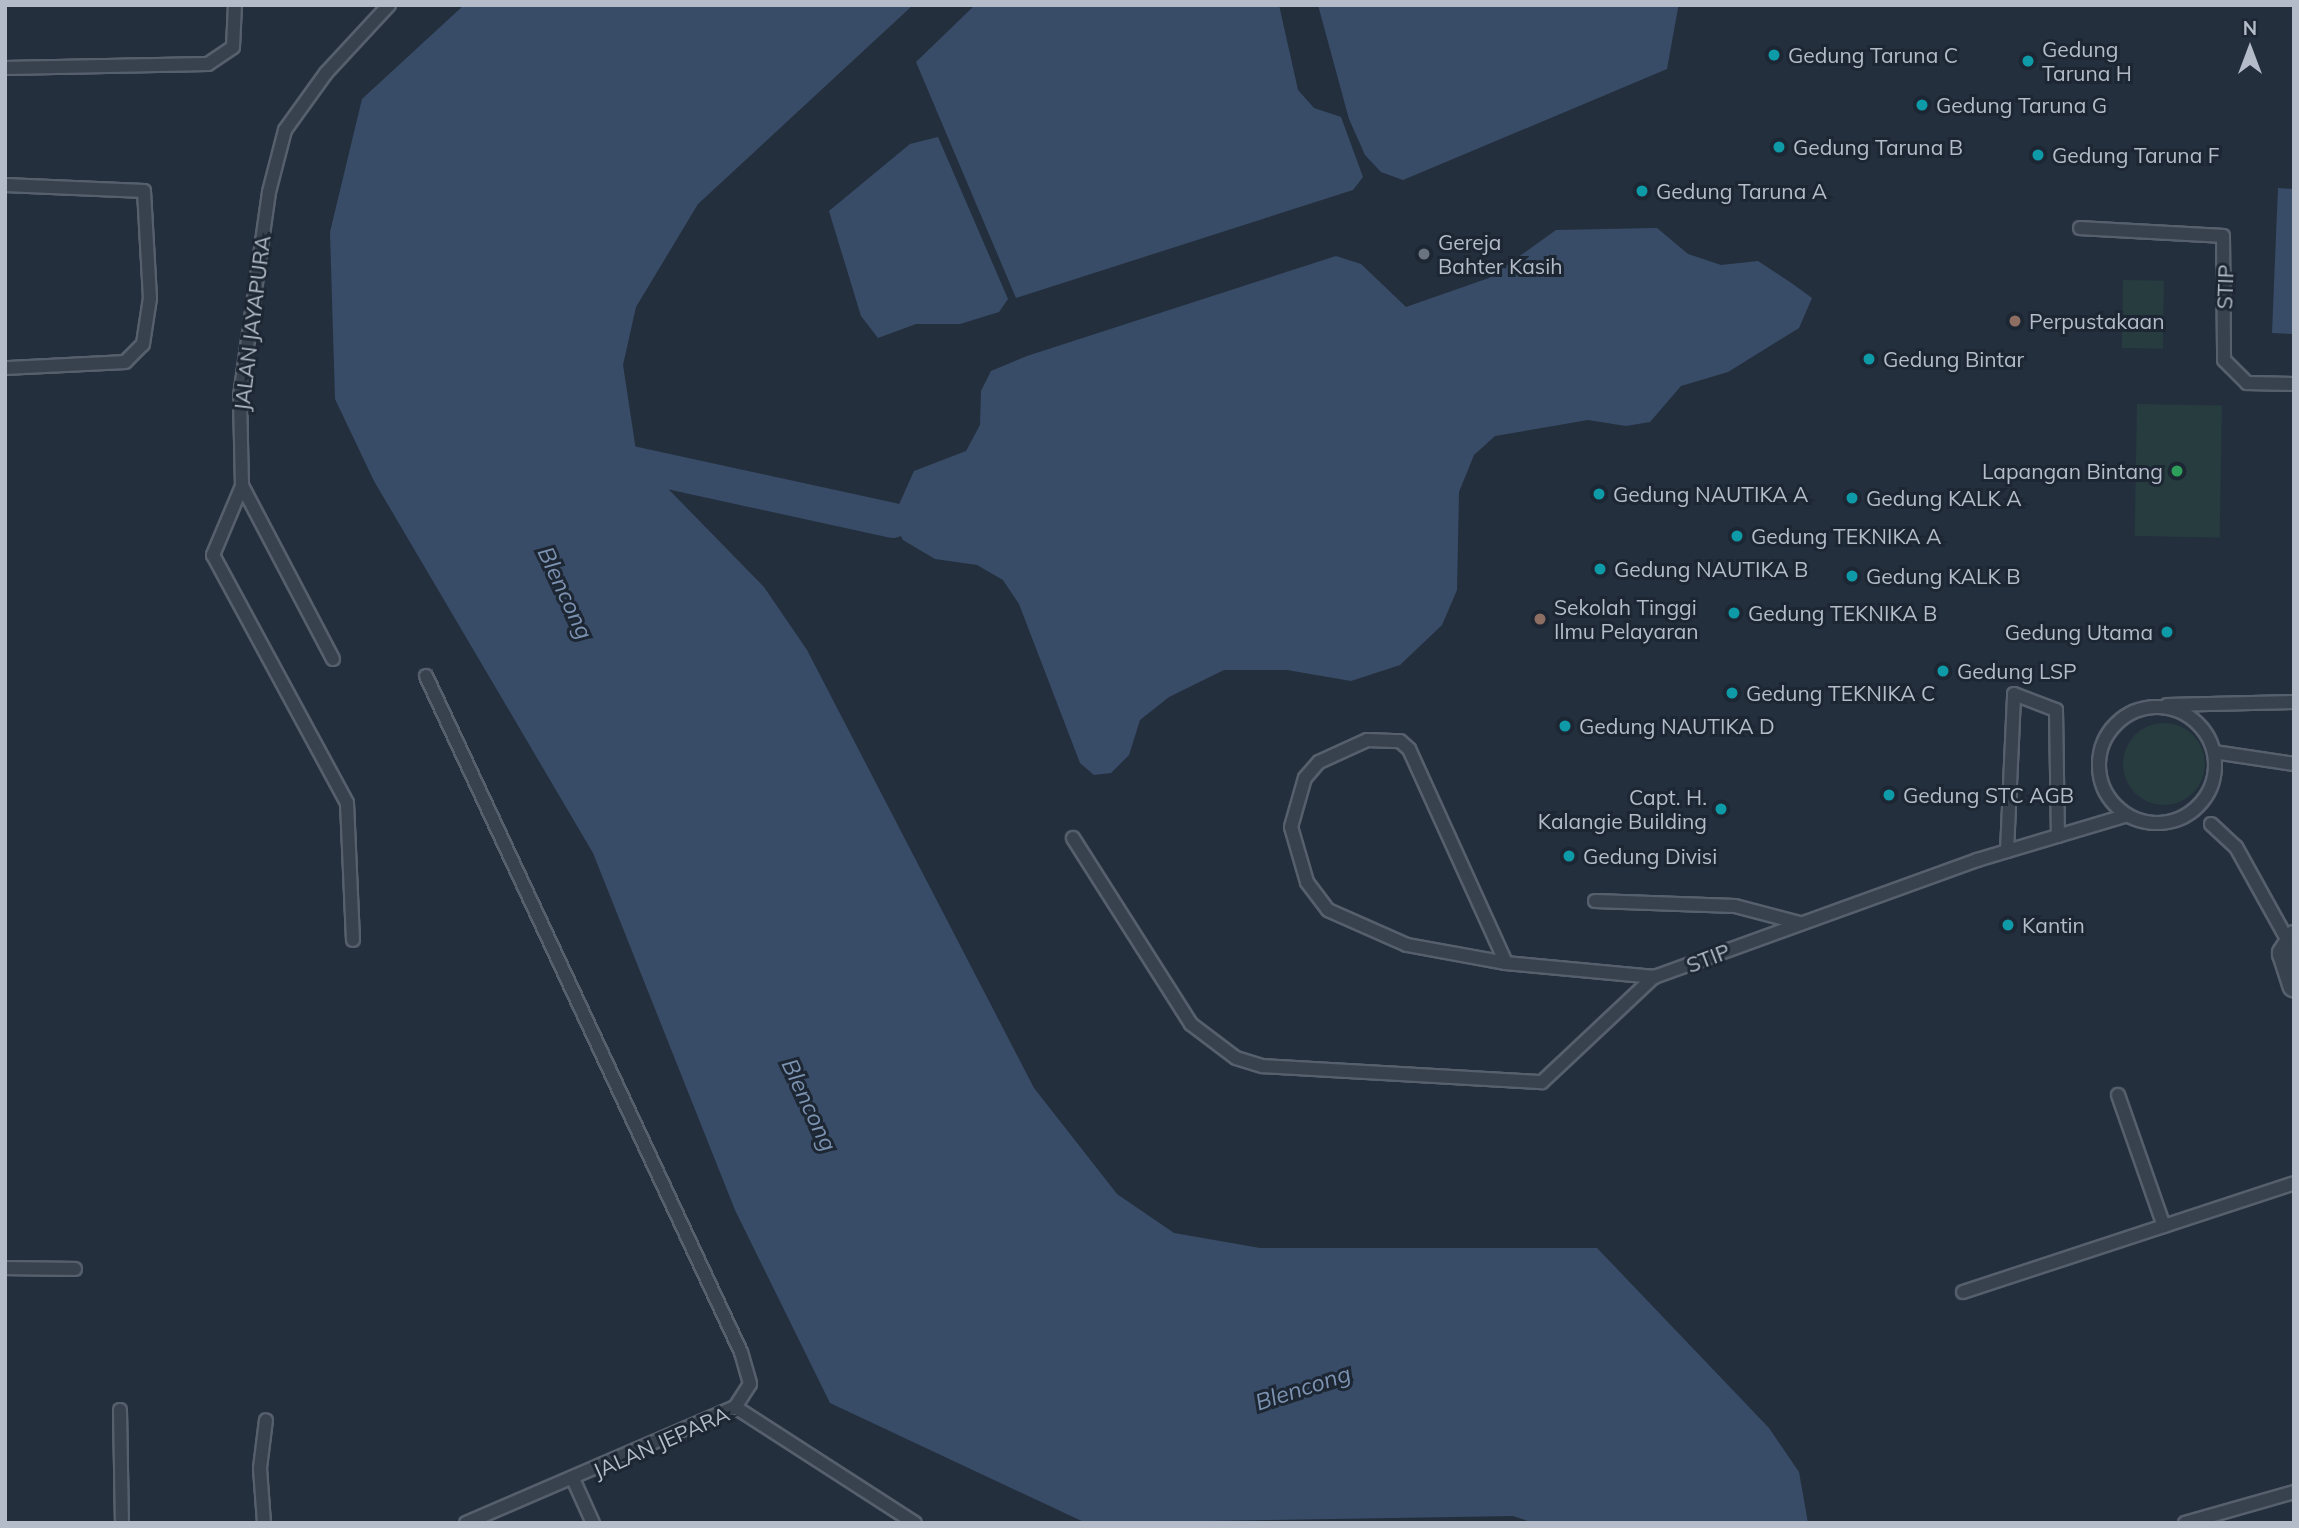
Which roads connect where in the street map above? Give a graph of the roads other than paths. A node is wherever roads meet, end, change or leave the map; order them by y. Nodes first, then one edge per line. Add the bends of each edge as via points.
1 (234, 5) edge
2 (389, 5) edge
3 (5, 68) edge
4 (5, 185) edge
5 (2080, 228) dead end
6 (5, 368) edge
7 (2294, 384) edge
8 (242, 486) junction
9 (334, 659) dead end
10 (426, 676) dead end
11 (2294, 702) edge
12 (2167, 705) junction
13 (2214, 752) junction
14 (2294, 764) edge
15 (2125, 816) junction
16 (2201, 819) junction
17 (2058, 836) junction
18 (1073, 838) dead end
19 (2007, 851) junction
20 (1595, 901) dead end
21 (1800, 923) junction
22 (2291, 939) edge
23 (353, 940) dead end
24 (1506, 963) junction
25 (1654, 976) junction
26 (2294, 984) edge
27 (2118, 1095) dead end
28 (2294, 1183) edge
29 (2164, 1226) junction
30 (5, 1268) edge
31 (75, 1269) dead end
32 (1963, 1292) dead end
33 (736, 1407) junction
34 (120, 1410) dead end
35 (266, 1420) dead end
36 (574, 1480) junction
37 (2294, 1492) edge
38 (122, 1523) edge
39 (264, 1523) edge
40 (466, 1523) edge
41 (593, 1523) edge
42 (915, 1523) edge
43 (2185, 1523) edge

1 - 3 lane via 233,47 208,64
2 - 8 lane, JALAN JAYAPURA via 326,72 285,130 269,192 240,396
4 - 6 lane via 145,191 150,298 143,344 125,362
5 - 7 lane, STIP via 2223,236 2224,360 2247,383
8 - 9 lane, JALAN JAYAPURA
8 - 23 lane via 213,555 347,803
10 - 33 lane via 741,1352 750,1384
11 - 12 lane
12 - 13 lane via 2205,732
12 - 15 lane via 2122,718 2106,735 2099,779
13 - 14 lane
13 - 16 lane via 2211,786
15 - 16 lane via 2170,823
15 - 17 lane, STIP
16 - 22 lane via 2235,848
17 - 19 lane, STIP
17 - 19 lane via 2056,710 2014,694
18 - 25 lane via 1184,1016 1236,1058 1263,1066 1542,1082
19 - 21 lane, STIP
20 - 21 lane via 1735,906
21 - 25 lane, STIP
22 - 26 street via 2284,953
24 - 24 lane, STIP via 1409,749 1400,741 1367,740 1318,762 1294,808 1298,863 1328,910 1407,945
24 - 25 lane, STIP
27 - 29 lane
28 - 29 lane
29 - 32 lane
30 - 31 lane
33 - 36 lane, JALAN JEPARA
33 - 42 lane, JALAN JEPARA
34 - 38 lane
35 - 39 lane via 260,1468
36 - 40 lane, JALAN JEPARA
36 - 41 lane
37 - 43 lane

